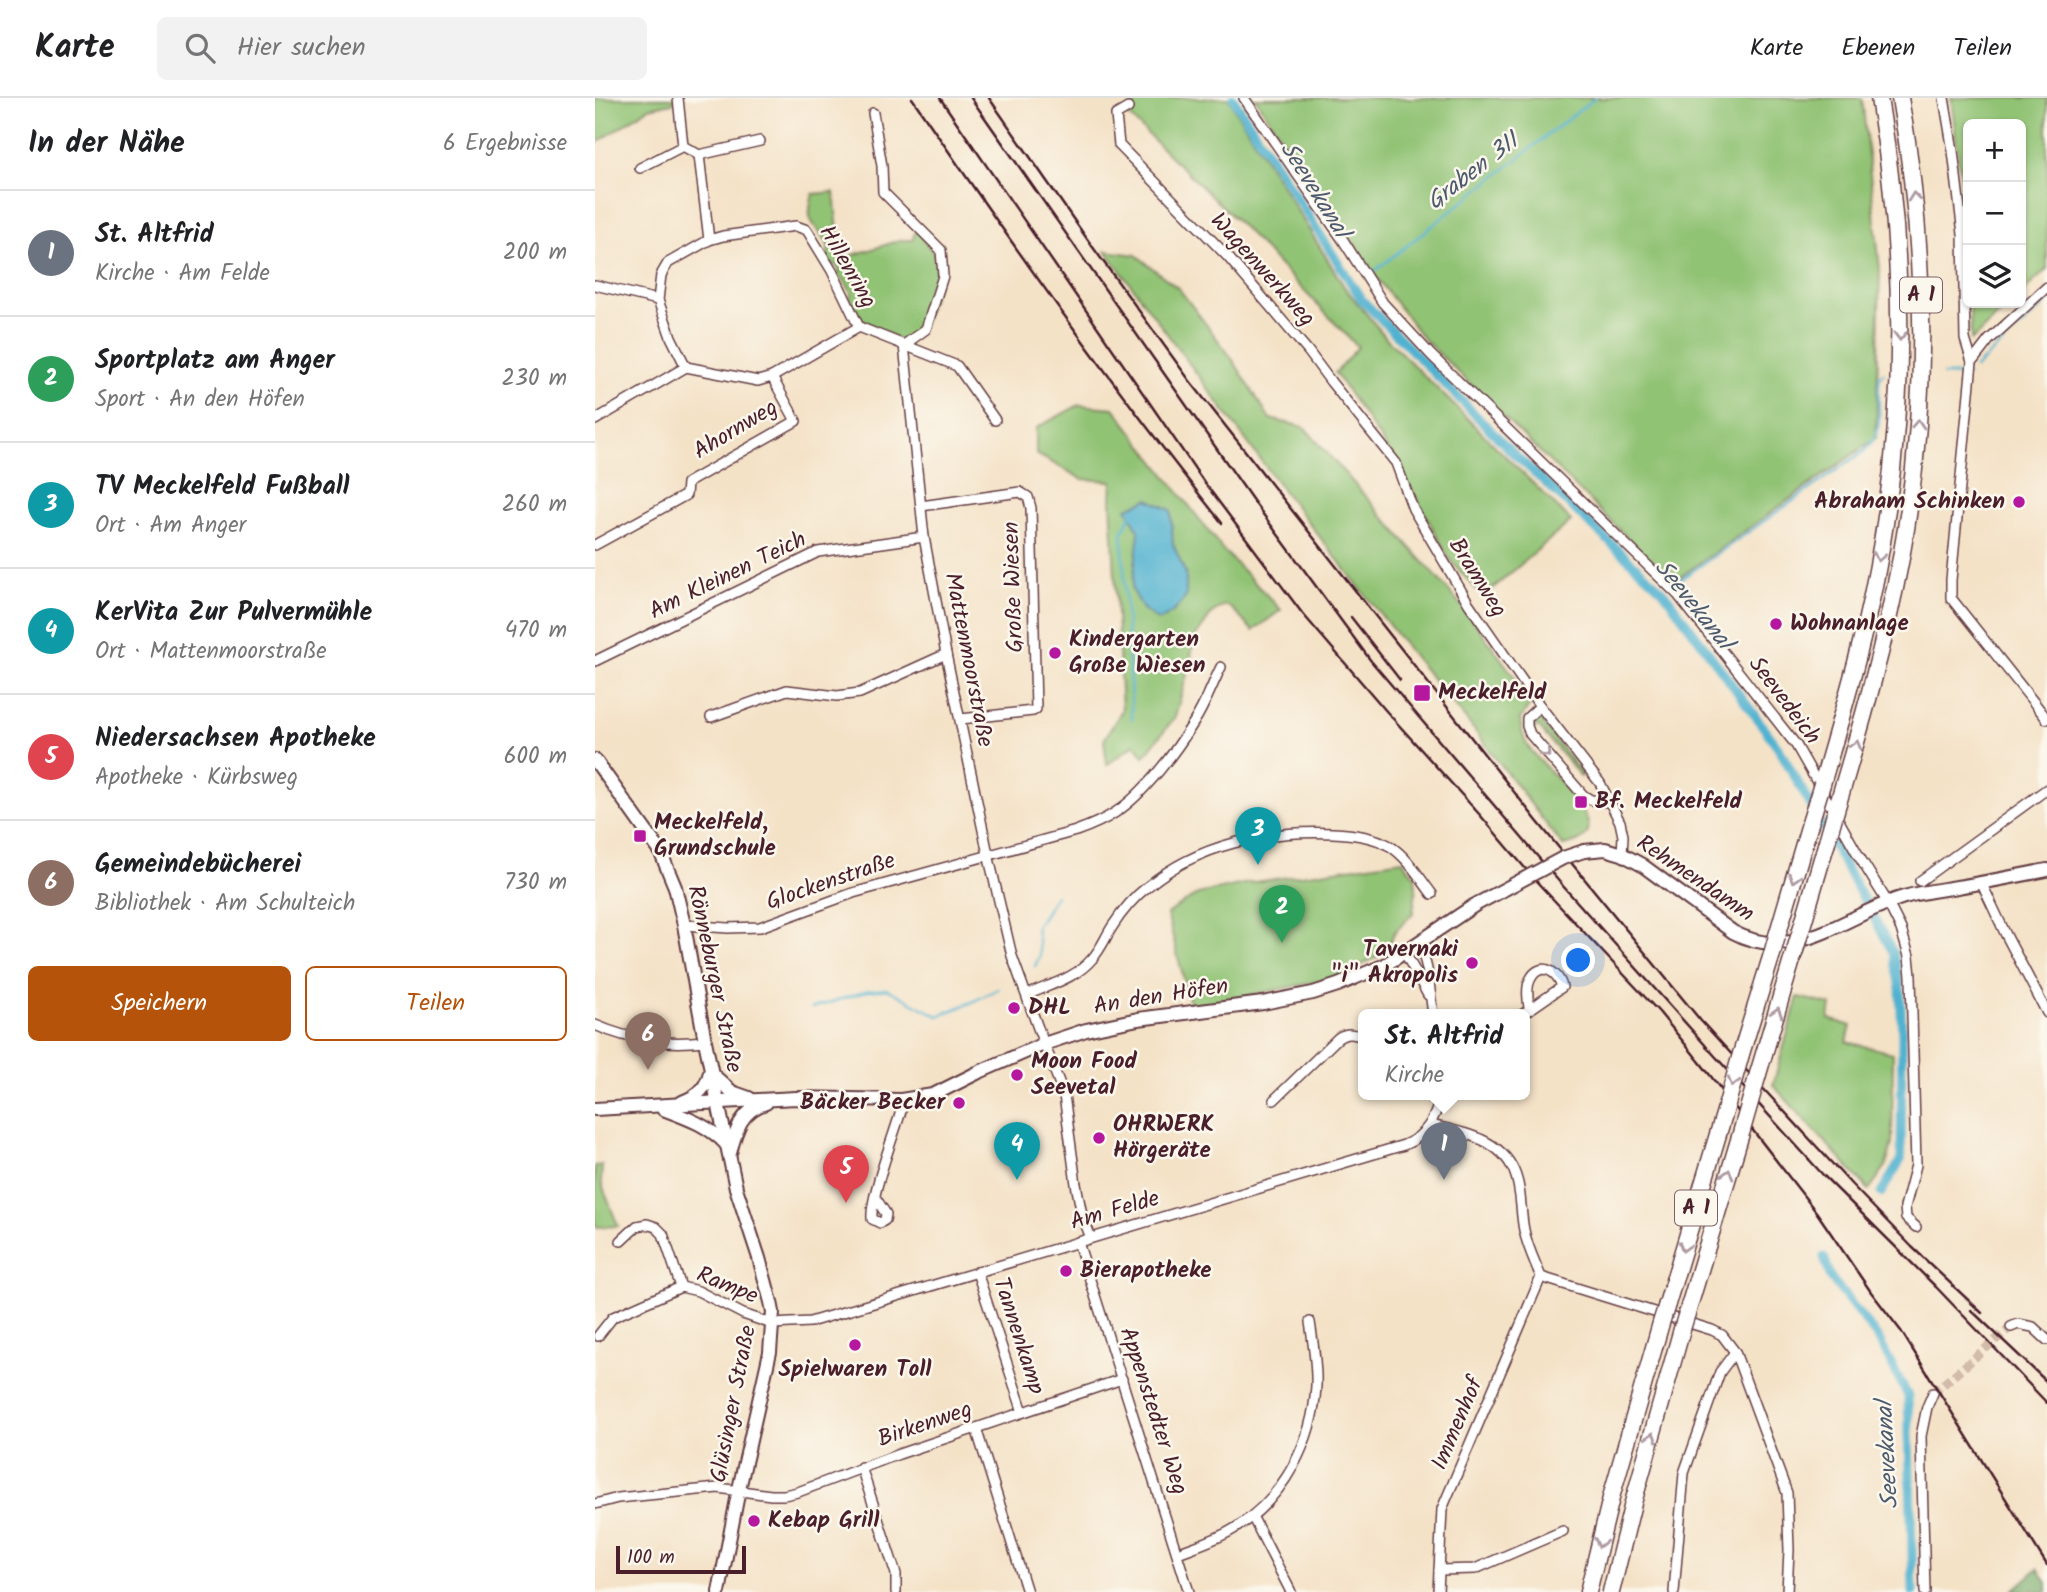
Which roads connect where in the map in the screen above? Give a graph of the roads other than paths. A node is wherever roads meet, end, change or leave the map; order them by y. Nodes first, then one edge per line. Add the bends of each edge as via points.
1 (678, 98) edge
2 (1244, 98) edge
3 (1878, 98) edge
4 (1900, 98) edge
5 (1944, 98) edge
6 (1128, 108) dead end
7 (873, 113) dead end
8 (760, 141) dead end
9 (683, 146) junction
10 (699, 155) junction
11 (640, 168) dead end
12 (709, 240) junction
13 (595, 285) edge
14 (2047, 287) edge
15 (658, 300) junction
16 (859, 327) junction
17 (904, 345) junction
18 (1972, 362) junction
19 (686, 367) junction
20 (772, 377) junction
21 (595, 420) edge
22 (995, 420) dead end
23 (1396, 463) joint
24 (921, 506) junction
25 (924, 537) junction
26 (595, 545) edge
27 (946, 654) junction
28 (595, 661) edge
29 (1221, 667) dead end
30 (1540, 706) junction
31 (711, 717) dead end
32 (961, 719) junction
33 (2047, 719) edge
34 (595, 760) edge
35 (2047, 789) edge
36 (1609, 802) junction
37 (988, 854) junction
38 (1622, 854) junction
39 (2047, 870) edge
40 (1920, 881) dead end
41 (1982, 883) junction
42 (1432, 894) dead end
43 (1882, 906) junction
44 (684, 925) junction
45 (1417, 944) junction
46 (1405, 953) junction
47 (1027, 995) junction
48 (1431, 1001) junction
49 (1432, 1009) edge
50 (1526, 1009) edge
51 (1529, 1009) edge
52 (2047, 1013) edge
53 (595, 1025) edge
54 (1358, 1036) edge
55 (705, 1041) junction
56 (1044, 1044) junction
57 (712, 1071) junction
58 (770, 1100) junction
59 (901, 1100) junction
60 (1274, 1100) dead end
61 (1439, 1100) edge
62 (718, 1103) junction
63 (670, 1106) junction
64 (656, 1107) junction
65 (595, 1109) edge
66 (1431, 1125) junction
67 (728, 1151) junction
68 (875, 1197) dead end
69 (1916, 1227) dead end
70 (1091, 1238) junction
71 (621, 1241) dead end
72 (1078, 1242) junction
73 (977, 1272) junction
74 (1541, 1277) junction
75 (681, 1287) junction
76 (1310, 1322) dead end
77 (772, 1324) junction
78 (2011, 1327) dead end
79 (599, 1336) dead end
80 (2047, 1340) edge
81 (1735, 1352) junction
82 (1122, 1379) junction
83 (1933, 1393) tunnel mouth
84 (1023, 1412) junction
85 (976, 1427) junction
86 (861, 1467) junction
87 (739, 1489) junction
88 (595, 1504) edge
89 (1252, 1516) junction
90 (1563, 1531) dead end
91 (1178, 1553) junction
92 (1440, 1570) junction
93 (719, 1592) edge
94 (896, 1592) edge
95 (1027, 1592) edge
96 (1189, 1592) edge
97 (1291, 1592) edge
98 (1438, 1592) edge
99 (1588, 1592) edge
100 (1611, 1592) edge
101 (1674, 1592) edge
102 (1787, 1592) edge
103 (1925, 1592) edge

1 - 9 street
2 - 43 street, Seevedeich via 1383,303 1678,595 1795,745
3 -> 99 highway, A 1, bridge via 1900,281 1899,383 1870,608 1661,1323
100 -> 4 highway, A 1, bridge via 1682,1329 1865,713 1890,614 1917,442 1921,333 1912,175
5 - 18 street via 1963,234 1965,339
6 - 23 street, Wagenwerkweg via 1116,115 1119,145 1228,257
7 - 17 street via 883,192 941,250 943,276 926,329
8 - 10 street
9 - 10 street
9 - 11 street
10 - 12 street
12 - 15 street, Hillenring via 667,263
12 - 16 street, Hillenring via 796,226 807,230
13 - 15 street
14 - 18 street via 1989,340
15 - 19 street
16 - 17 street
16 - 20 street
17 - 22 street via 957,366
17 - 24 street, Mattenmoorstraße
18 - 33 street via 1951,598
19 - 20 street via 758,381
19 - 21 street
20 - 26 street, Ahornweg via 796,421 687,482 686,495 680,499
23 - 30 street, Bramweg via 1428,536
24 - 25 street, Mattenmoorstraße
24 - 32 street, Große Wiesen via 1020,492 1028,497 1031,508 1036,709
25 - 27 street, Mattenmoorstraße
25 - 28 street, Am Kleinen Teich via 818,552
27 - 31 street via 860,693 837,696 787,690
27 - 32 street, Mattenmoorstraße
29 - 37 street, Glockenstraße via 1195,721 1133,800 1076,831
30 - 36 street, Bramweg via 1600,783
30 -> 36 street via 1527,718 1534,739 1583,795
32 - 37 street, Mattenmoorstraße
34 - 44 street, Rönneburger Straße via 660,851
35 - 40 street
36 - 38 street, Bramweg via 1620,822
37 - 44 street, Glockenstraße via 853,893 760,927
37 - 47 street, Mattenmoorstraße
38 - 43 street, Rehmendamm via 1733,932 1755,942 1787,944 1807,939
38 - 45 street, Rehmendamm, bridge via 1605,849 1563,858 1475,905
39 - 41 street, Rehmendamm
41 - 43 street, Rehmendamm via 1915,894
41 - 52 street
42 - 47 street via 1406,858 1368,837 1307,832 1257,837 1192,858 1146,887 1127,906 1091,961
43 - 69 street, Seevedeich via 1901,929 1909,956 1916,1165 1905,1207 1906,1218
44 - 55 street, Rönneburger Straße
45 - 46 street, Rehmendamm
45 - 48 street via 1425,961
46 - 48 street
46 - 56 street, An den Höfen via 1363,976 1313,993 1112,1024
47 - 56 street, Mattenmoorstraße
48 - 49 street
50 - 51 street via 1530,981 1536,972 1553,971 1562,987
53 - 55 street via 669,1044
54 - 60 street via 1343,1034
55 - 57 street, Rönneburger Straße
56 - 59 street, An den Höfen via 933,1095
56 - 70 street, Mattenmoorstraße via 1065,1095 1076,1184
57 - 58 street via 732,1092
57 - 62 street, Rönneburger Straße
57 - 63 street via 702,1092
58 - 59 street, An den Höfen
58 - 62 street, An den Höfen
58 - 67 street via 746,1113
59 - 68 street
61 - 66 street
62 - 63 street, An den Höfen
62 - 67 street, Glüsinger Straße
63 - 64 street, An den Höfen
64 - 65 street, An den Höfen
64 - 67 street via 702,1125 716,1134
66 - 70 street, Am Felde via 1404,1145
66 - 74 street via 1475,1136 1507,1159 1514,1170 1524,1231
67 - 77 street, Glüsinger Straße via 769,1293
70 - 72 street, Am Felde
71 - 75 street via 636,1226 656,1227 663,1234
72 - 73 street, Am Felde
72 - 82 street, Appenstedter Weg
73 - 77 street, Am Felde via 810,1322
73 - 84 street, Tannenkamp
74 - 81 street via 1712,1330
74 - 92 street, Immenhof via 1442,1509
75 - 77 street, Rampe
75 - 79 street, Rampe via 613,1317
76 - 89 street via 1316,1388 1303,1446 1278,1490
77 - 87 street, Glüsinger Straße via 770,1352
78 - 80 street via 2033,1327
81 - 101 street via 1720,1372 1684,1473
81 - 102 street via 1787,1493
82 - 84 street, Birkenweg
82 - 91 street, Appenstedter Weg
83 - 103 street via 1921,1436
84 - 85 street, Birkenweg
85 - 86 street, Birkenweg
85 - 95 street
86 - 87 street, Birkenweg via 784,1495
86 - 94 street via 896,1574
87 - 88 street, Birkenweg via 632,1496
87 - 93 street, Glüsinger Straße
89 - 91 street via 1217,1538
89 - 97 street
90 - 92 street via 1475,1569
91 - 96 street, Appenstedter Weg
92 - 98 street, Immenhof

